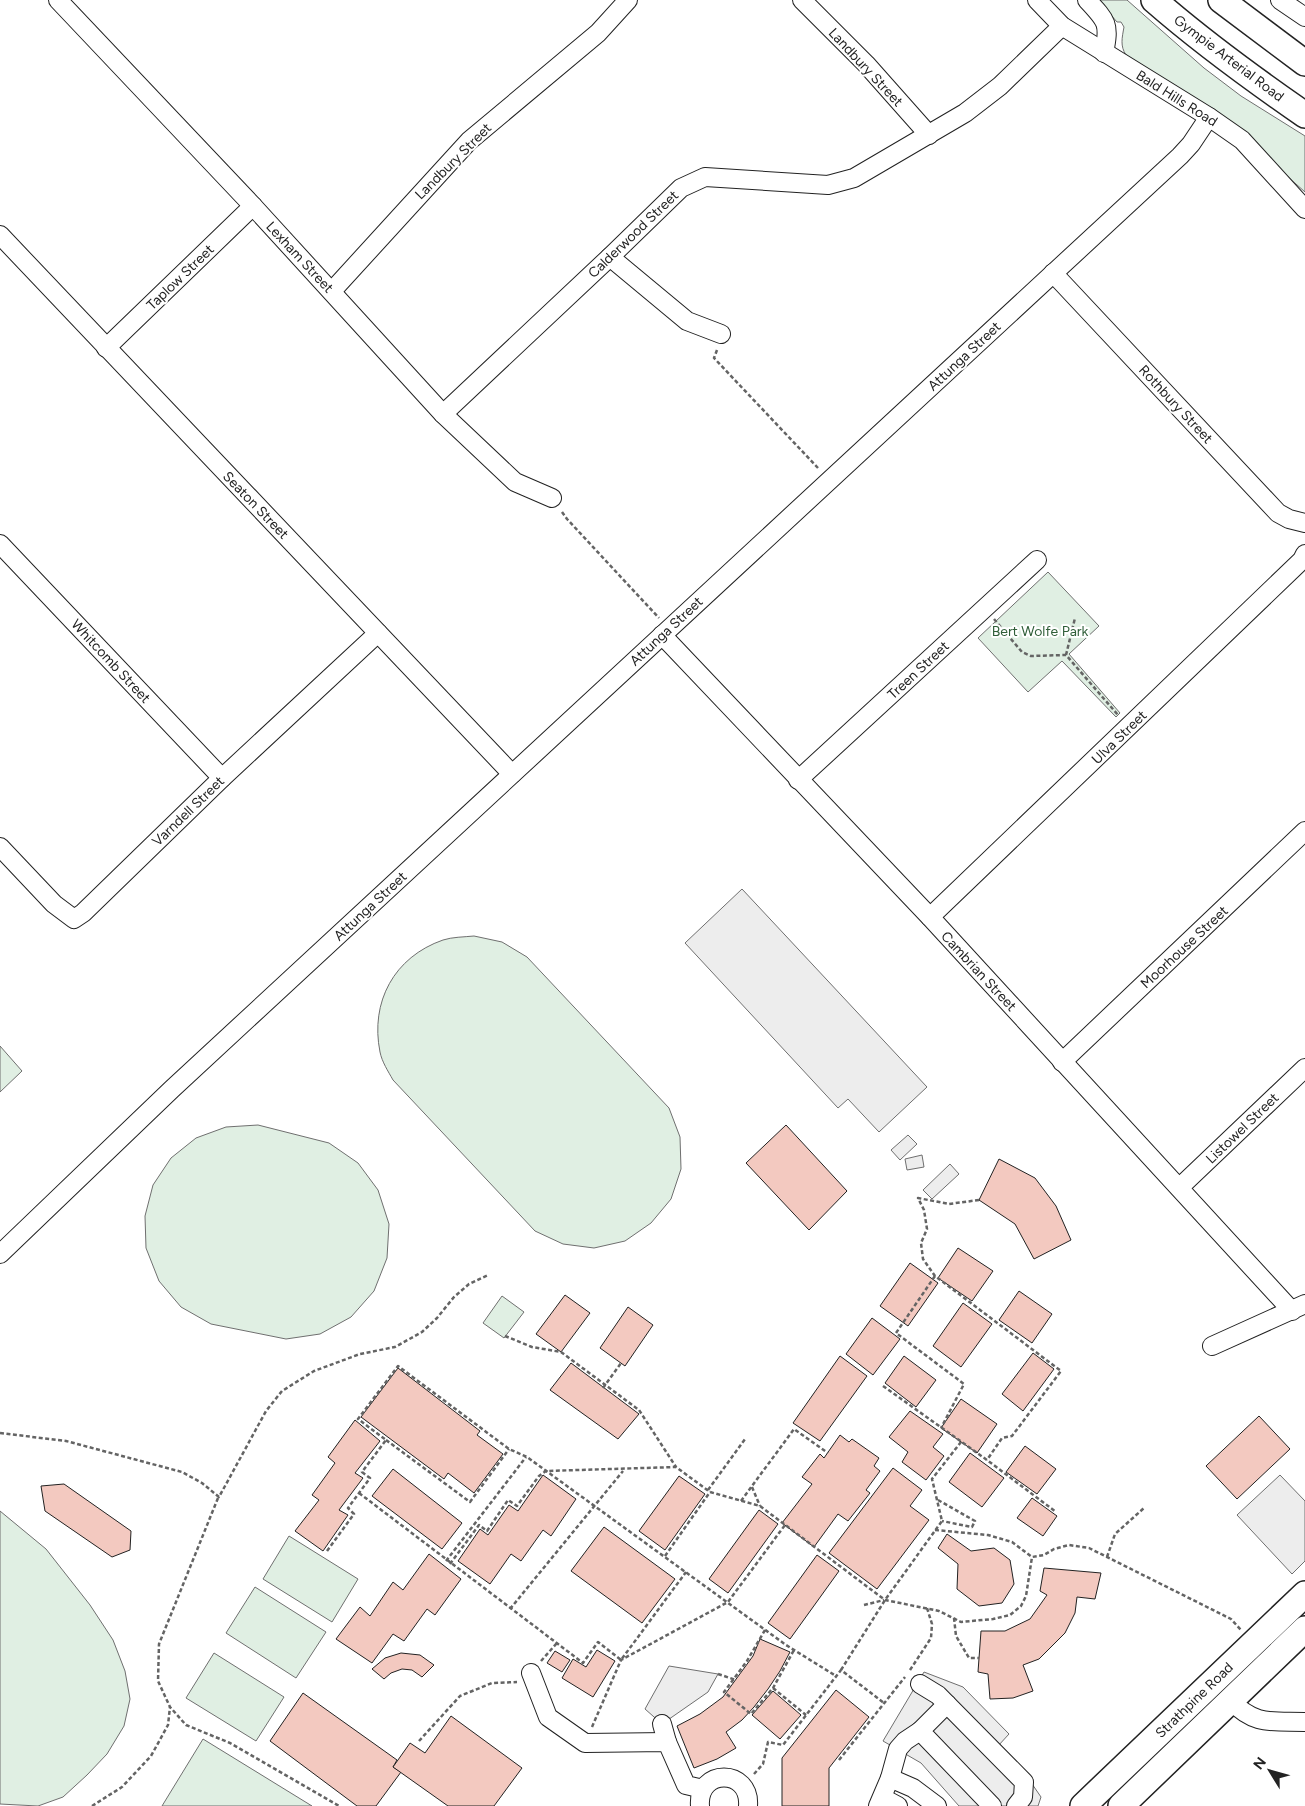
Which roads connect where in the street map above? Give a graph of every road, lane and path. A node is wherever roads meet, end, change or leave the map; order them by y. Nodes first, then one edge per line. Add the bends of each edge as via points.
1 (58, 0) edge
2 (628, 0) edge
3 (802, 0) edge
4 (1038, 0) edge
5 (1087, 0) edge
6 (1154, 0) edge
7 (1221, 0) edge
8 (1280, 0) edge
9 (1305, 18) edge
10 (1062, 26) junction
11 (1104, 53) junction
12 (1305, 63) edge
13 (1305, 115) edge
14 (1209, 117) junction
15 (929, 134) junction
16 (253, 206) junction
17 (1305, 209) edge
18 (0, 235) edge
19 (610, 257) junction
20 (1053, 273) junction
21 (332, 291) junction
22 (721, 334) joint
23 (106, 348) junction
24 (443, 414) junction
25 (818, 468) dead end
26 (552, 498) joint
27 (1305, 523) edge
28 (0, 544) edge
29 (1305, 554) edge
30 (1037, 560) dead end
31 (993, 618) dead end
32 (1075, 618) dead end
33 (662, 628) junction
34 (378, 633) junction
35 (1066, 655) junction
36 (1129, 727) junction
37 (512, 774) junction
38 (222, 778) junction
39 (798, 780) junction
40 (1305, 832) edge
41 (0, 847) edge
42 (930, 918) junction
43 (1062, 1062) junction
44 (1305, 1068) edge
45 (1180, 1188) junction
46 (979, 1200) dead end
47 (0, 1254) edge
48 (488, 1275) dead end
49 (935, 1276) junction
50 (1298, 1307) edge
51 (506, 1336) dead end
52 (1212, 1346) dead end
53 (621, 1363) dead end
54 (604, 1386) junction
55 (883, 1386) dead end
56 (941, 1428) junction
57 (0, 1433) edge
58 (746, 1439) dead end
59 (386, 1440) junction
60 (961, 1442) junction
61 (509, 1449) junction
62 (828, 1452) dead end
63 (527, 1457) junction
64 (987, 1460) junction
65 (676, 1467) junction
66 (624, 1470) junction
67 (546, 1471) junction
68 (752, 1487) junction
69 (709, 1491) junction
70 (359, 1493) junction
71 (218, 1497) junction
72 (937, 1499) junction
73 (741, 1501) junction
74 (595, 1505) junction
75 (760, 1506) junction
76 (1144, 1508) dead end
77 (1056, 1512) dead end
78 (942, 1521) junction
79 (785, 1525) junction
80 (935, 1530) junction
81 (327, 1551) dead end
82 (665, 1556) junction
83 (1032, 1557) junction
84 (1107, 1557) junction
85 (446, 1561) junction
86 (450, 1564) junction
87 (686, 1572) junction
88 (1305, 1594) edge
89 (885, 1600) junction
90 (728, 1602) junction
91 (864, 1605) dead end
92 (927, 1608) junction
93 (510, 1609) junction
94 (954, 1618) junction
95 (1305, 1629) edge
96 (765, 1630) junction
97 (1242, 1631) dead end
98 (557, 1643) junction
99 (794, 1650) junction
100 (979, 1658) dead end
101 (621, 1660) junction
102 (841, 1670) junction
103 (531, 1673) junction
104 (718, 1674) dead end
105 (836, 1676) junction
106 (735, 1680) junction
107 (920, 1684) dead end
108 (773, 1688) junction
109 (1230, 1700) junction
110 (884, 1703) junction
111 (947, 1704) junction
112 (170, 1707) junction
113 (806, 1715) junction
114 (1305, 1722) edge
115 (662, 1724) dead end
116 (920, 1731) junction
117 (419, 1741) dead end
118 (667, 1742) junction
119 (585, 1743) junction
120 (839, 1760) dead end
121 (753, 1775) dead end
122 (890, 1778) junction
123 (701, 1798) edge
124 (880, 1802) edge
125 (750, 1805) edge
126 (1122, 1805) edge
127 (92, 1806) edge
128 (339, 1806) edge
129 (898, 1806) edge
130 (919, 1806) edge
131 (937, 1806) edge
132 (992, 1806) edge
133 (1016, 1806) edge
134 (1083, 1806) edge

1 - 16 street, Lexham Street
2 - 21 street, Landbury Street via 598,33 469,141
3 - 15 street, Landbury Street
4 - 10 street, Bald Hills Road
5 - 11 street via 1107,25
6 - 13 highway, Gympie Arterial Road via 1193,34
7 - 12 highway
8 - 9 street
10 - 11 street, Bald Hills Road
10 - 15 street, Calderwood Street via 1000,86 965,113
11 - 14 street, Bald Hills Road
14 - 17 street, Bald Hills Road via 1242,140
14 - 20 street, Attunga Street via 1180,156
15 - 19 street, Calderwood Street via 854,178 828,185 705,177 681,188
16 - 21 street, Lexham Street
16 - 23 street, Taplow Street
18 - 23 street, Seaton Street
19 - 22 street via 687,321
19 - 24 street, Calderwood Street
20 - 27 street, Rothbury Street via 1278,514
20 - 33 street, Attunga Street
21 - 24 street, Lexham Street
22 - 25 path via 714,358
23 - 34 street, Seaton Street
24 - 26 street, Lexham Street via 516,482
26 - 33 path via 567,520
28 - 38 street, Whitcomb Street
29 - 36 street, Ulva Street
30 - 39 street, Treen Street
31 - 35 path via 1022,652 1031,656
32 - 35 path
33 - 37 street, Attunga Street
33 - 39 street, Cambrian Street
34 - 37 street, Seaton Street
34 - 38 street, Varndell Street
35 - 36 path
36 - 42 street, Ulva Street
37 - 47 street, Attunga Street
38 - 41 street, Varndell Street via 74,919 54,904
39 - 42 street, Cambrian Street
40 - 43 street, Moorhouse Street
42 - 43 street, Cambrian Street
43 - 45 street, Cambrian Street
44 - 45 street, Listowel Street
45 - 50 street, Cambrian Street
46 - 49 path via 950,1204 918,1198 927,1229 922,1242 923,1259
48 - 71 path via 468,1284 422,1332 395,1348 360,1354 314,1371 282,1392 266,1411
49 - 56 path via 896,1333 964,1384
49 - 64 path via 1061,1371 1012,1436 1002,1438
50 - 52 street
51 - 54 path via 532,1347 561,1352
53 - 54 path
54 - 65 path via 639,1410
55 - 56 path
56 - 60 path
57 - 71 path via 66,1441 182,1472
58 - 69 path
59 - 61 path via 470,1502
59 - 61 path via 358,1419 398,1366
59 - 70 path via 362,1472 370,1478
60 - 64 path
60 - 72 path via 932,1478
61 - 63 path
62 - 68 path via 794,1429
63 - 67 path
63 - 85 path
64 - 77 path
65 - 66 path
65 - 69 path
66 - 67 path
66 - 74 path
67 - 74 path
67 - 86 path via 517,1506 508,1500 487,1531 479,1525
68 - 73 path
68 - 75 path
69 - 73 path
69 - 82 path
70 - 81 path via 348,1508 354,1514
70 - 85 path
71 - 112 path via 159,1644 158,1681
72 - 78 path
72 - 78 path via 975,1521 972,1527
73 - 75 path
74 - 82 path
74 - 93 path
75 - 79 path
76 - 84 path via 1114,1534
78 - 80 path
79 - 89 path
79 - 90 path
80 - 83 path via 988,1535 1012,1542
80 - 89 path
82 - 87 path
83 - 84 path via 1069,1545 1089,1548
83 - 94 path via 1026,1596 1010,1616 961,1622
84 - 97 path via 1231,1619
85 - 86 path
86 - 93 path
87 - 90 path
87 - 101 path
88 - 134 highway, Strathpine Road
89 - 91 path
89 - 92 path
89 - 102 path
90 - 96 path
90 - 101 path
92 - 94 path
92 - 110 path via 932,1624 931,1638
93 - 98 path
94 - 100 path via 956,1636 969,1658
95 - 109 highway, Strathpine Road
96 - 99 path
96 - 106 path
98 - 101 path via 583,1663 598,1642
98 - 103 path
99 - 105 path
99 - 108 path
101 - 119 path
102 - 105 path
102 - 110 path
103 - 117 path via 523,1682 492,1683 460,1696
103 - 119 street via 548,1716
104 - 106 path
105 - 113 path
106 - 108 path via 724,1692 751,1714
107 - 111 street via 938,1694
108 - 113 path
109 - 114 street via 1243,1713 1258,1720
109 - 126 highway, Strathpine Road
110 - 120 path
111 - 116 street
111 - 133 street via 1024,1782 1023,1797
112 - 127 path via 168,1725 152,1756 122,1787
112 - 128 path via 186,1725 230,1743
113 - 121 path via 783,1745 768,1742 763,1764
115 - 118 street
116 - 122 street via 898,1749
116 - 132 street
118 - 119 street
118 - 123 street via 686,1785
122 - 124 street
122 - 130 street
122 - 131 street via 913,1788
123 - 125 street via 715,1779 730,1778 745,1789
124 - 129 street

